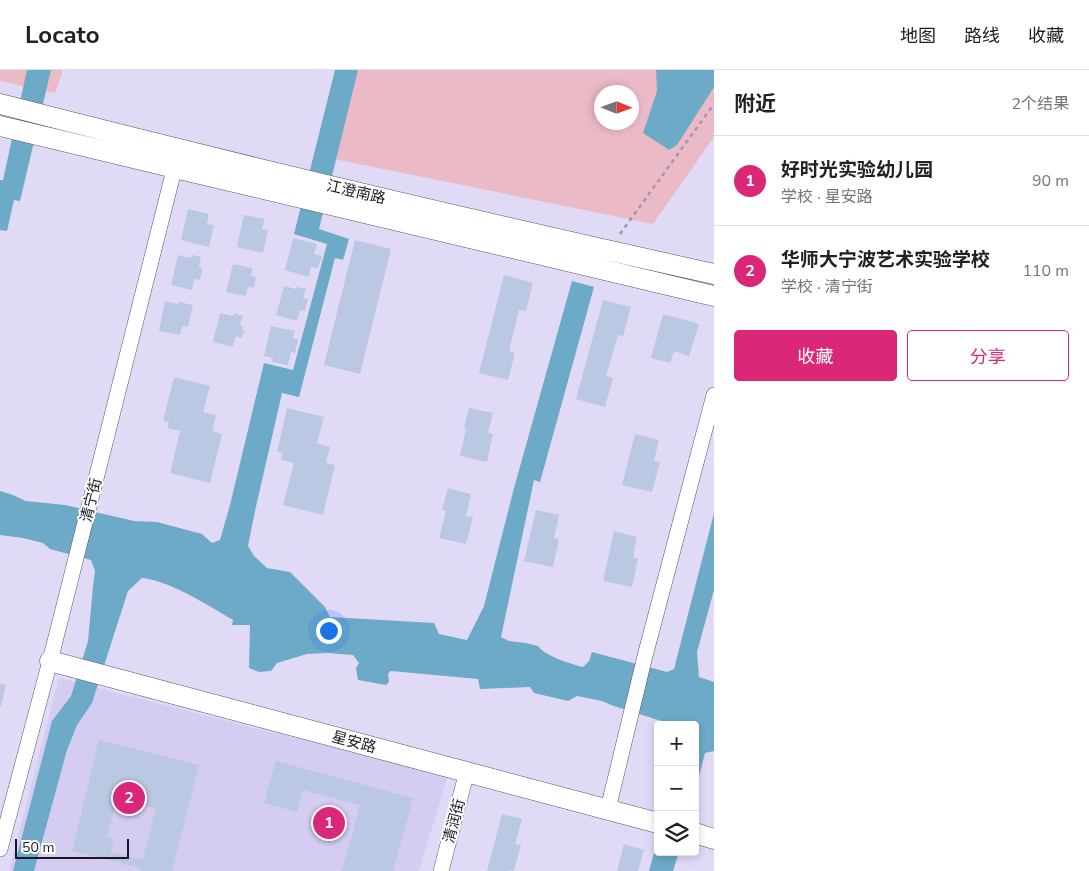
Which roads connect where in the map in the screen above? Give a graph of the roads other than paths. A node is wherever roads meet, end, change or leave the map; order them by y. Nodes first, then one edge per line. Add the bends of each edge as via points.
1 (0, 104) edge
2 (0, 126) edge
3 (176, 159) junction
4 (714, 274) edge
5 (714, 296) edge
6 (714, 395) edge
7 (50, 661) junction
8 (467, 771) junction
9 (608, 809) junction
10 (654, 822) edge
11 (699, 834) edge
12 (714, 839) edge
13 (0, 849) edge
14 (441, 871) edge

1 - 3 main road, 江澄南路
2 - 3 main road, 江澄南路
3 - 4 main road, 江澄南路
3 - 5 main road, 江澄南路
3 - 7 street, 清宁街
6 - 9 street
7 - 8 main road, 星安路
7 - 13 street, 清宁街
8 - 9 main road, 星安路
8 - 14 street, 清润街
9 - 10 main road, 星安路
11 - 12 main road

